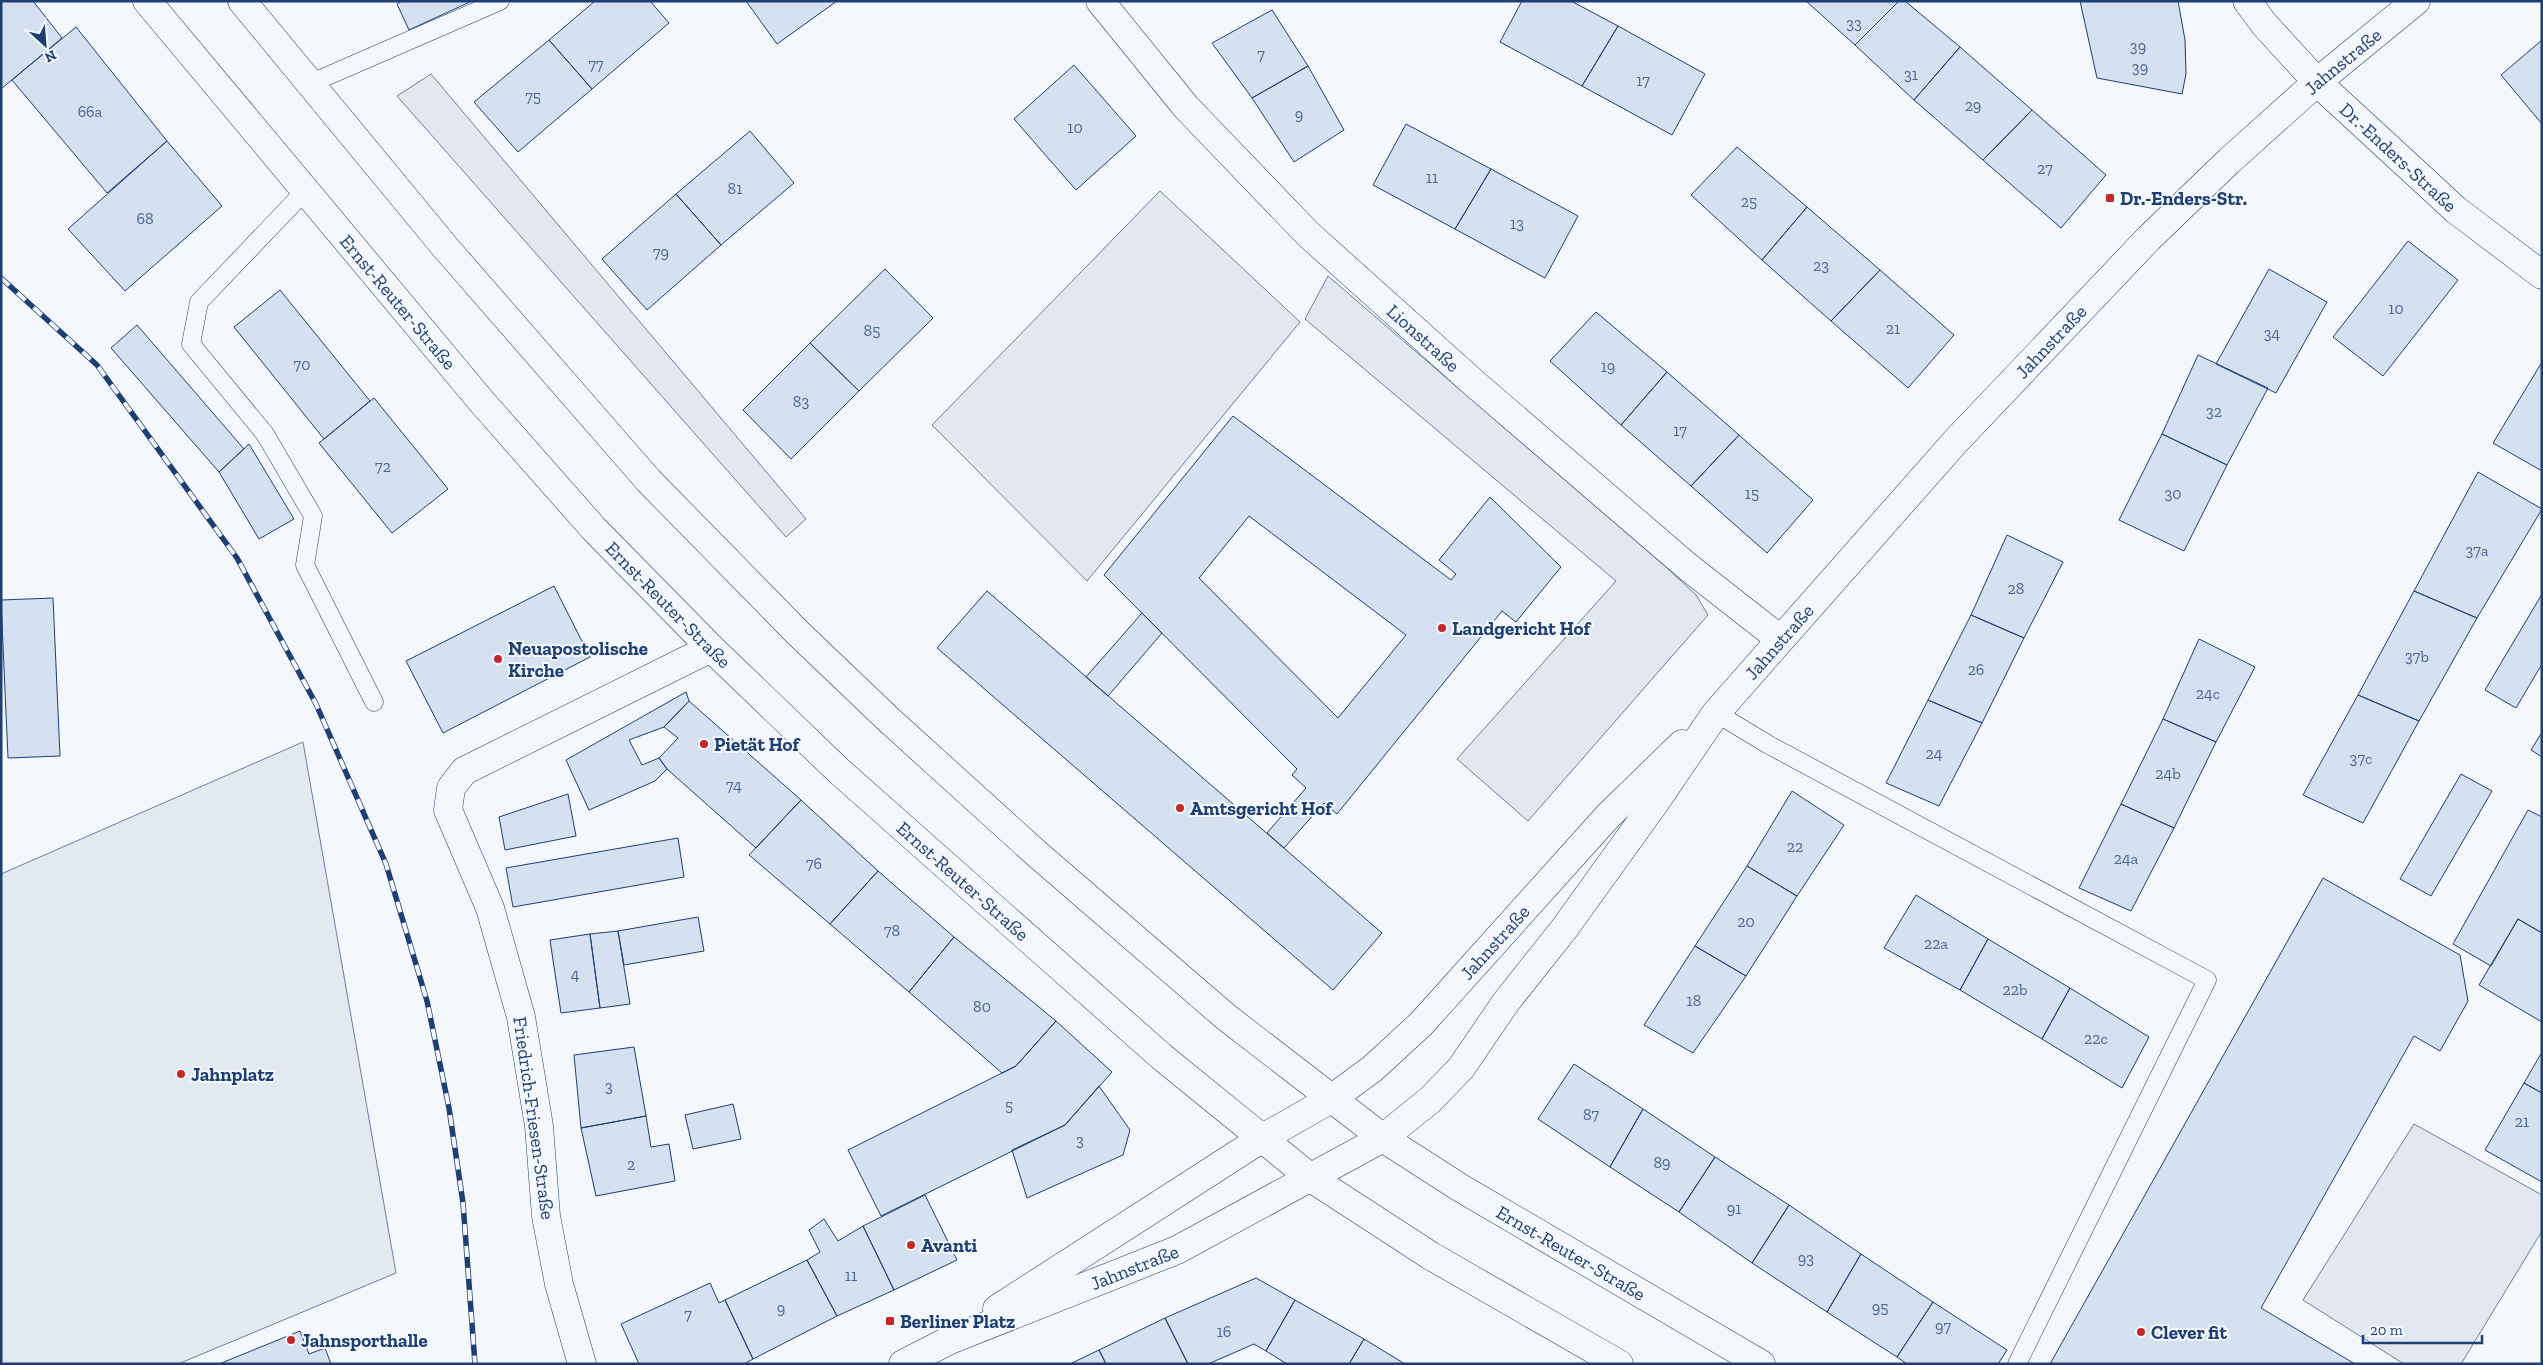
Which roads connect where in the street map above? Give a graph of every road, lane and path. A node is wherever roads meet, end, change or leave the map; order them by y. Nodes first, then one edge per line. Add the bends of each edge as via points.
1 (146, 1) edge
2 (242, 1) edge
3 (500, 1) edge
4 (1100, 1) edge
5 (2248, 1) edge
6 (2416, 1) edge
7 (2317, 82) junction
8 (310, 84) junction
9 (305, 191) junction
10 (2542, 275) edge
11 (1780, 639) junction
12 (711, 648) junction
13 (374, 702) dead end
14 (1716, 713) junction
15 (1331, 1099) junction
16 (1383, 1138) junction
17 (1261, 1139) junction
18 (1312, 1178) junction
19 (950, 1340) junction
20 (582, 1364) edge
21 (903, 1364) edge
22 (1619, 1364) edge
23 (1761, 1364) edge
24 (2017, 1364) edge

1 - 9 main road, Ernst-Reuter-Straße
2 - 8 main road
3 - 8 lane
4 - 11 main road, Lionstraße via 1186,107 1308,234 1475,384
5 - 7 main road, Dr.-Enders-Straße via 2264,24
6 - 7 main road, Jahnstraße
7 - 10 main road, Dr.-Enders-Straße via 2456,210
7 - 11 main road, Jahnstraße via 2149,238 1955,442
8 - 15 main road via 533,351 636,467 797,632 1037,854 1226,1016
9 - 12 main road, Ernst-Reuter-Straße via 482,402 594,529
9 - 13 lane via 199,302 191,344 264,434 313,516 305,565
11 - 14 main road, Jahnstraße
12 - 17 main road, Ernst-Reuter-Straße via 839,771 988,906
12 - 20 main road, Friedrich-Friesen-Straße via 464,771 451,788 448,810 490,908 521,1017 539,1126 546,1216 559,1284
14 - 15 main road, Jahnstraße via 1608,816 1409,1036
14 - 16 main road, Jahnstraße via 1654,804 1564,929 1506,1002 1461,1068 1430,1100
14 - 24 lane via 1769,745 2207,980
15 - 16 main road
15 - 17 main road
16 - 18 main road
16 - 23 main road, Ernst-Reuter-Straße via 1459,1187
17 - 18 main road
17 - 19 main road, Jahnstraße
18 - 19 main road, Jahnstraße via 1177,1250
18 - 22 main road via 1431,1256
19 - 21 main road, Jahnstraße

